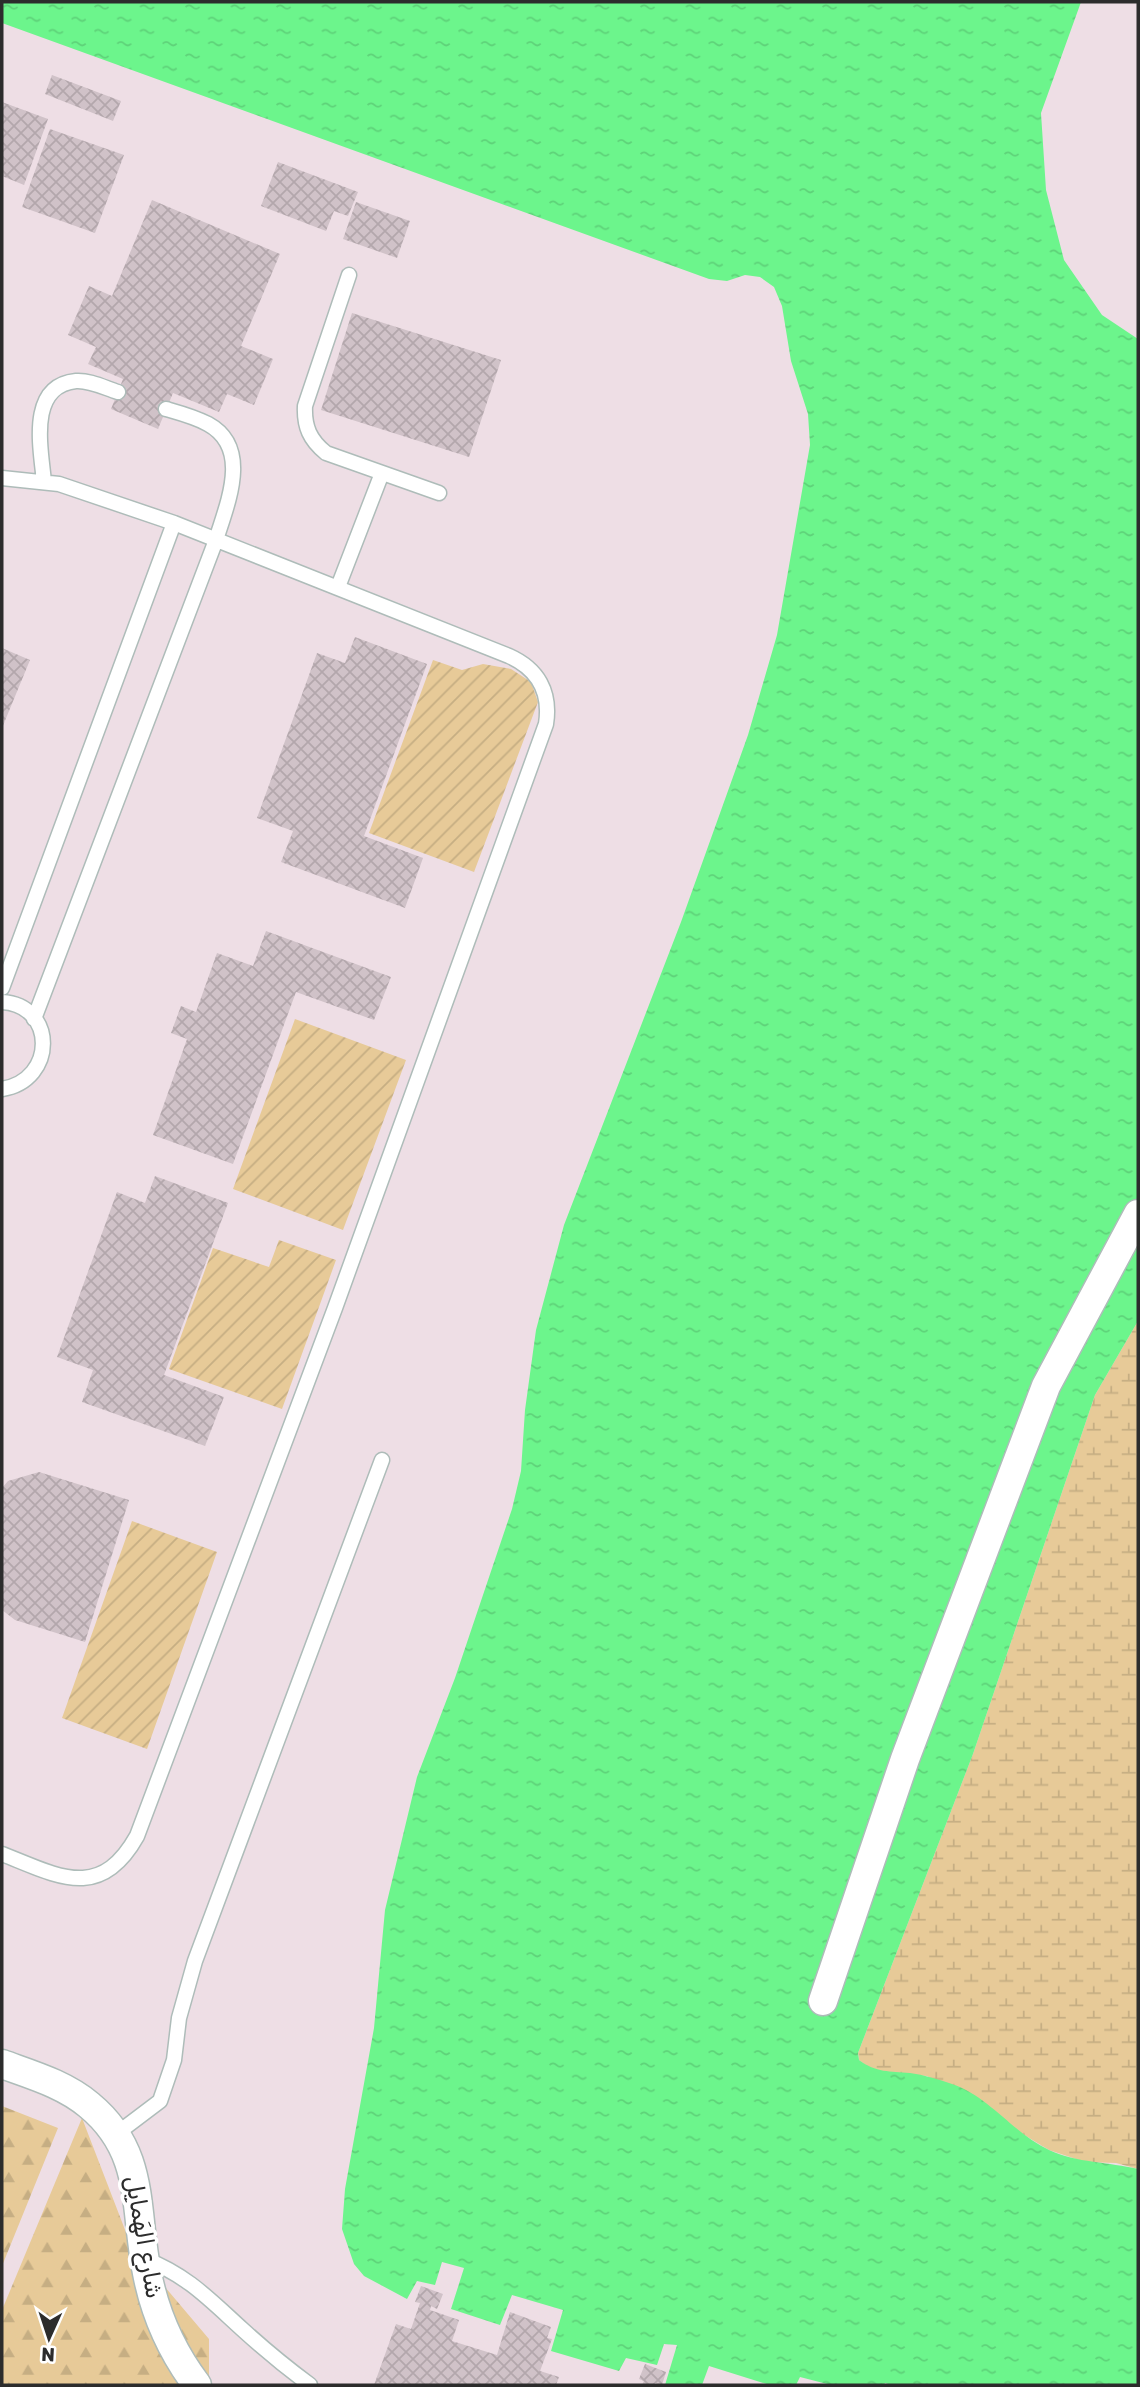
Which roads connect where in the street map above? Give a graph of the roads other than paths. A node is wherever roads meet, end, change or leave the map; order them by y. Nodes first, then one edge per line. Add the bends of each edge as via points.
1 (349, 275) dead end
2 (118, 392) dead end
3 (166, 409) dead end
4 (382, 473) junction
5 (2, 478) edge
6 (44, 482) junction
7 (439, 493) dead end
8 (174, 523) junction
9 (216, 540) junction
10 (338, 587) junction
11 (2, 988) edge
12 (2, 1002) edge
13 (34, 1019) junction
14 (21, 1083) junction
15 (2, 1089) edge
16 (2, 1101) edge
17 (1138, 1214) edge
18 (382, 1460) dead end
19 (2, 1854) edge
20 (823, 2001) dead end
21 (2, 2064) edge
22 (115, 2135) junction
23 (145, 2259) junction
24 (197, 2385) edge
25 (310, 2385) edge

1 - 4 lane via 304,420 308,433 326,453
2 - 6 lane via 78,381 54,391 41,413
3 - 9 lane via 210,425 231,450 234,467
4 - 7 lane
4 - 10 lane
5 - 6 lane
6 - 8 lane
8 - 9 lane
8 - 11 lane
9 - 10 lane
9 - 13 lane
10 - 19 lane via 522,662 541,682 548,710 546,724 335,1308 137,1836 126,1856 109,1870 88,1878 65,1878
12 - 13 lane via 18,1005
13 - 14 lane via 43,1038 41,1059
14 - 15 lane
14 - 16 lane
17 - 20 street via 1046,1386 905,1759
18 - 22 lane via 195,1961 167,2086 156,2105
21 - 22 street, شارع الهَمايِل via 70,2092 90,2106
22 - 23 street, شارع الهَمايِل via 137,2189
23 - 24 street, شارع الهَمايِل via 168,2339
23 - 25 lane via 192,2283

